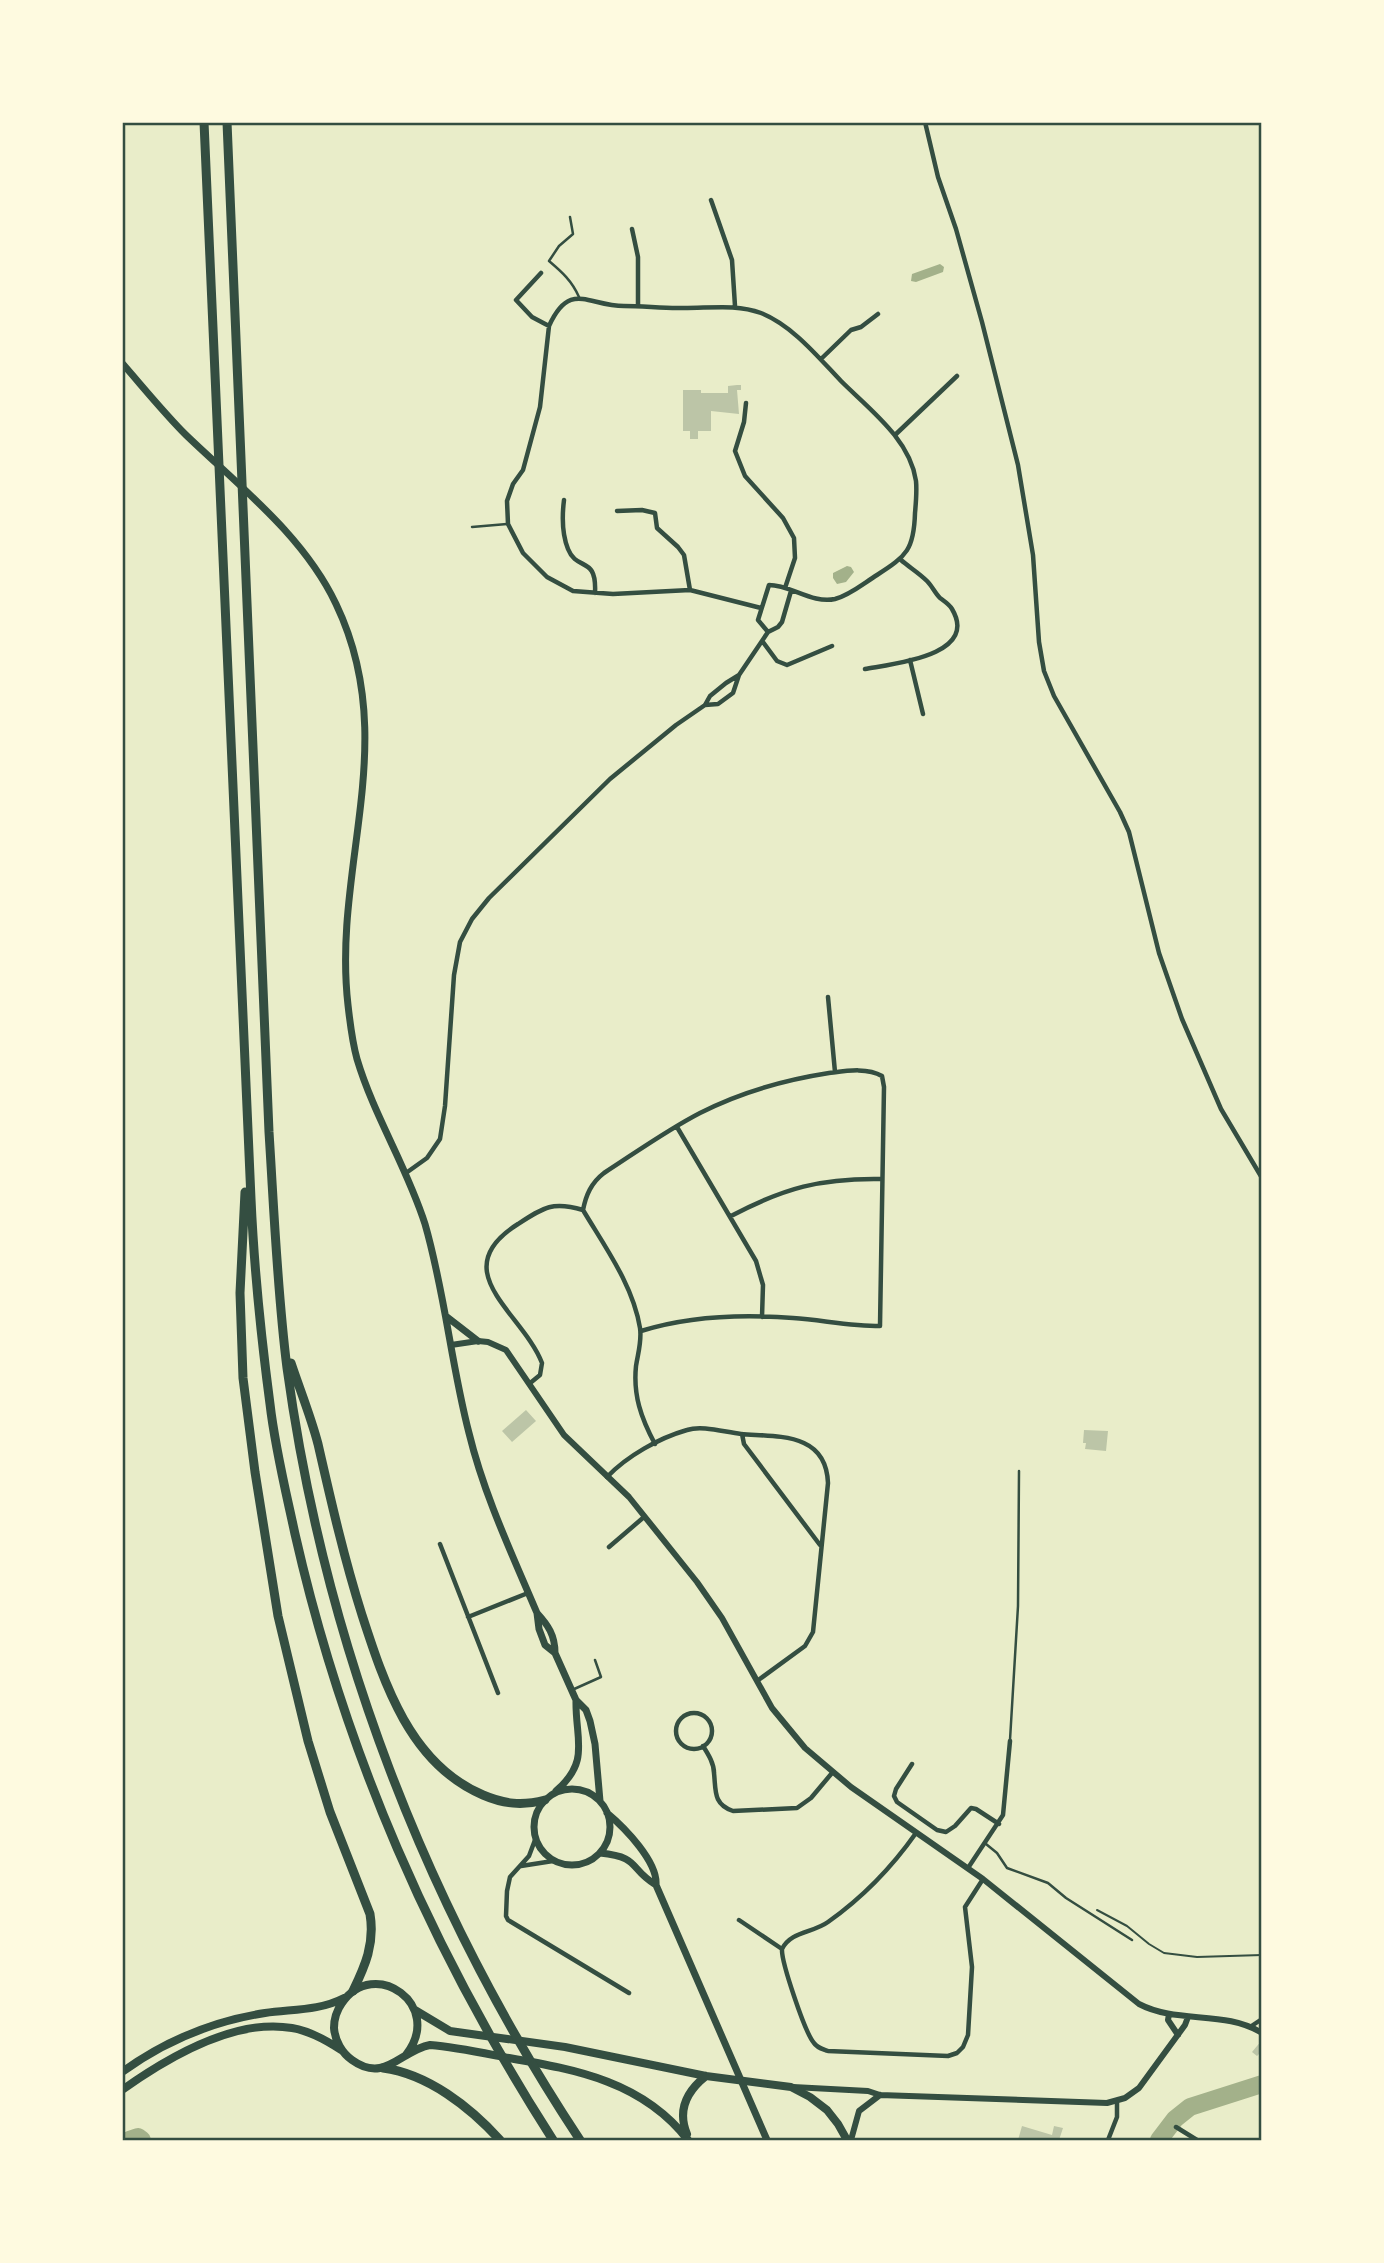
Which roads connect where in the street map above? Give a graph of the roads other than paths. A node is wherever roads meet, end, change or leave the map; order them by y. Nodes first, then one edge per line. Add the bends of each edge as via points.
1 (204, 122) edge
2 (227, 122) edge
3 (925, 122) edge
4 (711, 200) dead end
5 (570, 217) dead end
6 (632, 229) dead end
7 (541, 273) dead end
8 (579, 297) junction
9 (638, 306) junction
10 (736, 306) junction
11 (878, 314) dead end
12 (549, 326) junction
13 (821, 359) junction
14 (122, 363) edge
15 (957, 376) dead end
16 (746, 403) dead end
17 (895, 435) junction
18 (564, 500) dead end
19 (617, 511) dead end
20 (508, 524) junction
21 (472, 527) dead end
22 (901, 560) junction
23 (788, 589) junction
24 (690, 590) junction
25 (595, 593) junction
26 (761, 608) junction
27 (768, 632) junction
28 (764, 642) junction
29 (832, 646) dead end
30 (910, 660) junction
31 (865, 669) dead end
32 (739, 676) junction
33 (705, 705) junction
34 (923, 714) dead end
35 (828, 997) dead end
36 (835, 1072) junction
37 (677, 1127) junction
38 (248, 1136) junction
39 (406, 1172) junction
40 (1262, 1178) edge
41 (881, 1180) junction
42 (583, 1210) junction
43 (731, 1216) junction
44 (446, 1316) junction
45 (762, 1317) junction
46 (641, 1331) junction
47 (478, 1341) junction
48 (285, 1345) junction
49 (451, 1345) junction
50 (528, 1384) junction
51 (742, 1434) junction
52 (655, 1444) junction
53 (1018, 1471) dead end
54 (607, 1477) junction
55 (645, 1516) junction
56 (440, 1544) dead end
57 (820, 1545) junction
58 (609, 1547) dead end
59 (529, 1593) junction
60 (467, 1617) junction
61 (595, 1660) dead end
62 (756, 1681) junction
63 (572, 1690) junction
64 (498, 1693) dead end
65 (576, 1700) junction
66 (1010, 1741) joint
67 (703, 1746) junction
68 (912, 1765) dead end
69 (832, 1773) junction
70 (553, 1794) junction
71 (545, 1800) junction
72 (600, 1802) junction
73 (607, 1812) junction
74 (999, 1824) junction
75 (916, 1833) junction
76 (535, 1840) junction
77 (985, 1844) junction
78 (600, 1853) junction
79 (553, 1861) junction
80 (521, 1866) junction
81 (968, 1868) junction
82 (983, 1880) junction
83 (656, 1885) junction
84 (739, 1920) dead end
85 (1132, 1940) dead end
86 (782, 1949) junction
87 (629, 1993) dead end
88 (349, 1994) junction
89 (415, 2010) junction
90 (1169, 2014) junction
91 (1188, 2017) junction
92 (1262, 2019) edge
93 (1250, 2027) junction
94 (1262, 2033) edge
95 (1178, 2035) junction
96 (341, 2049) junction
97 (406, 2055) junction
98 (383, 2068) junction
99 (122, 2072) edge
100 (706, 2076) junction
101 (791, 2087) junction
102 (122, 2090) edge
103 (880, 2095) junction
104 (1117, 2101) junction
105 (1176, 2127) dead end
106 (499, 2140) edge
107 (553, 2140) edge
108 (580, 2140) edge
109 (689, 2140) edge
110 (767, 2140) edge
111 (849, 2140) edge
112 (1108, 2140) edge
113 (1197, 2140) edge

1 - 38 highway
2 - 48 highway via 269,1132
3 - 40 street via 1018,465 1033,555 1044,671 1125,822 1159,953 1186,1031 1221,1109
4 - 10 street via 732,260
5 - 8 lane via 573,234 549,261 574,285
6 - 9 street via 638,257
7 - 12 street via 516,300
8 - 9 street via 608,306
8 - 12 street via 569,301
9 - 10 street
10 - 13 street via 773,318
11 - 13 street via 851,330
12 - 20 street via 540,407 523,470 507,501
13 - 17 street
14 - 39 main road via 275,521 318,572 336,603 359,673 364,705 365,773 349,910 347,999 360,1068
15 - 17 street
16 - 23 street via 735,451 745,477 779,513 794,538
17 - 22 street via 912,466 916,491 915,534
18 - 25 street via 567,548 592,569
19 - 24 street via 655,513 657,528 684,555
20 - 21 lane
20 - 25 street via 523,553 547,577 573,592
22 - 23 street via 834,599
22 - 30 street via 952,608 957,627 952,640 936,653
23 - 26 street via 769,585
23 - 27 street via 782,622
24 - 25 street
24 - 26 street
26 - 27 street via 758,620
27 - 28 street
28 - 29 street via 777,661 787,665
28 - 32 street
30 - 31 street
30 - 34 street
32 - 33 street via 710,696
32 - 33 street via 726,699
33 - 39 street via 610,779 472,919 460,942 454,975 440,1139 427,1158
35 - 36 street
36 - 37 street via 763,1087
36 - 41 street via 872,1071 882,1076
37 - 42 street via 598,1177
37 - 43 street
38 - 88 highway via 240,1326 243,1378 278,1616 308,1741 370,1914 369,1954
38 - 107 highway via 254,1253 270,1406 312,1604 351,1730 422,1907 471,2004
39 - 44 main road via 431,1247
41 - 43 street via 838,1179 800,1186
41 - 45 street via 880,1326
42 - 46 street via 628,1286
42 - 50 street via 554,1205 537,1211 500,1236 489,1252 486,1270 493,1291 540,1358 542,1372
43 - 45 street via 761,1274
44 - 47 main road
44 - 49 main road
45 - 46 street via 692,1320
46 - 52 street via 636,1394
47 - 49 street
47 - 50 street via 506,1350
48 - 71 highway via 317,1441 353,1586 380,1669 402,1718 435,1762 474,1791 514,1804
48 - 108 highway via 321,1550 393,1782 462,1938 505,2020
49 - 59 main road via 476,1460
50 - 54 street via 564,1435
51 - 52 street via 692,1429
51 - 57 street via 744,1444
51 - 57 street via 802,1441 824,1463 828,1483
52 - 54 street
53 - 66 lane
54 - 55 street
55 - 58 street
55 - 62 street via 708,1597
56 - 60 street
57 - 62 street via 810,1639
59 - 60 street
59 - 63 main road via 545,1645 555,1653
60 - 64 street
61 - 63 lane via 601,1677
62 - 69 street via 786,1727
63 - 65 main road
65 - 70 main road via 578,1760 572,1775
65 - 72 main road via 586,1710 593,1732
66 - 74 street via 1005,1807
67 - 67 street via 692,1748 678,1739 676,1728 681,1718 692,1713 711,1725
67 - 69 street via 714,1771 715,1797 733,1811 797,1808
68 - 74 street via 894,1796 937,1830 946,1832 971,1808
69 - 75 street
70 - 71 main road
70 - 72 main road via 573,1789
71 - 76 main road via 534,1819
72 - 73 main road
73 - 78 main road via 609,1834
73 - 83 main road via 648,1861 657,1875
74 - 77 street
75 - 81 street
75 - 86 street via 896,1862 833,1919 792,1937
76 - 79 main road
76 - 80 street
77 - 81 street
77 - 85 lane via 1007,1868 1048,1883
78 - 79 main road via 577,1865
78 - 83 main road via 629,1859
79 - 80 street
80 - 87 street via 507,1885 508,1920
81 - 82 street
82 - 86 street via 965,1907 972,1967 968,2035 963,2047 953,2054 818,2047 810,2038 792,1990
82 - 90 street via 1131,1999
83 - 110 main road
84 - 86 street
88 - 89 main road via 383,1985 402,1993
88 - 96 main road via 334,2028
88 - 99 main road via 321,2007 203,2028 160,2047
89 - 97 main road via 416,2039
89 - 100 main road via 450,2031 565,2047
90 - 91 street
90 - 95 street
91 - 93 street
91 - 95 street
92 - 93 street
93 - 94 street
95 - 104 street via 1139,2088
96 - 98 main road via 355,2063
96 - 102 main road via 294,2028 252,2030 194,2047
97 - 98 main road
97 - 109 main road via 420,2047 440,2046 581,2071 644,2099
98 - 106 highway via 409,2073 439,2090
100 - 101 main road
100 - 109 main road via 690,2090 684,2103 683,2122
101 - 103 street
101 - 111 main road via 827,2110
103 - 104 street
103 - 111 street via 859,2111
104 - 112 street via 1117,2117
105 - 113 street

